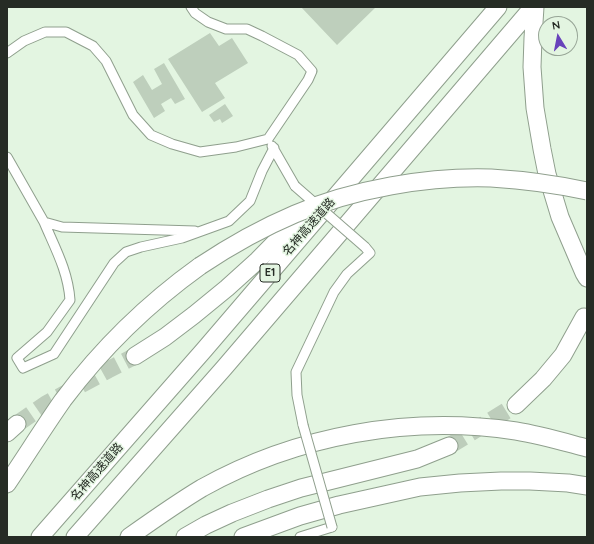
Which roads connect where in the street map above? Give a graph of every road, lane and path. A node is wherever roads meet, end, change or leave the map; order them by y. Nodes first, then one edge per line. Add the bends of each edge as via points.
1 (191, 7) edge
2 (492, 7) edge
3 (498, 7) edge
4 (534, 7) edge
5 (7, 53) edge
6 (268, 139) junction
7 (274, 148) junction
8 (7, 157) edge
9 (587, 191) edge
10 (44, 222) junction
11 (201, 231) junction
12 (587, 278) edge
13 (584, 317) dead end
14 (135, 356) tunnel mouth
15 (516, 405) tunnel mouth
16 (46, 426) junction
17 (449, 446) tunnel mouth
18 (587, 448) edge
19 (7, 473) edge
20 (7, 484) edge
21 (587, 486) edge
22 (40, 537) edge
23 (75, 537) edge
24 (129, 537) edge
25 (185, 537) edge
26 (243, 537) edge
27 (300, 537) edge

1 - 6 street via 208,22 226,29 247,29 298,55 312,71
2 - 14 highway via 301,218 227,288 165,337
3 - 22 highway, 名神高速道路 / E1
4 - 12 highway via 532,67 535,108 547,174 560,217
4 - 23 highway, E1 via 230,362
5 - 6 street via 24,41 45,32 66,32 93,46 106,61 133,115 152,135 200,152
6 - 7 street
7 - 11 street via 250,201 229,221
7 - 27 street, bridge via 295,186 370,253 347,274 334,292 296,372 297,395 303,425 332,527
8 - 10 street
9 - 16 highway, bridge via 526,181 456,178 358,193 296,213 240,241 200,266 163,294 123,330 63,401
10 - 11 street via 62,227
10 - 11 street via 66,272 70,300 47,332 17,358 23,368 54,354 114,263 126,252
13 - 15 highway via 563,355
16 - 19 highway
16 - 20 highway
17 - 25 highway via 417,459 308,486 268,499 232,513
18 - 24 highway via 517,431 469,426 389,428 324,439 268,457 238,470 171,507
21 - 26 highway via 560,482 501,481 420,487 300,516

